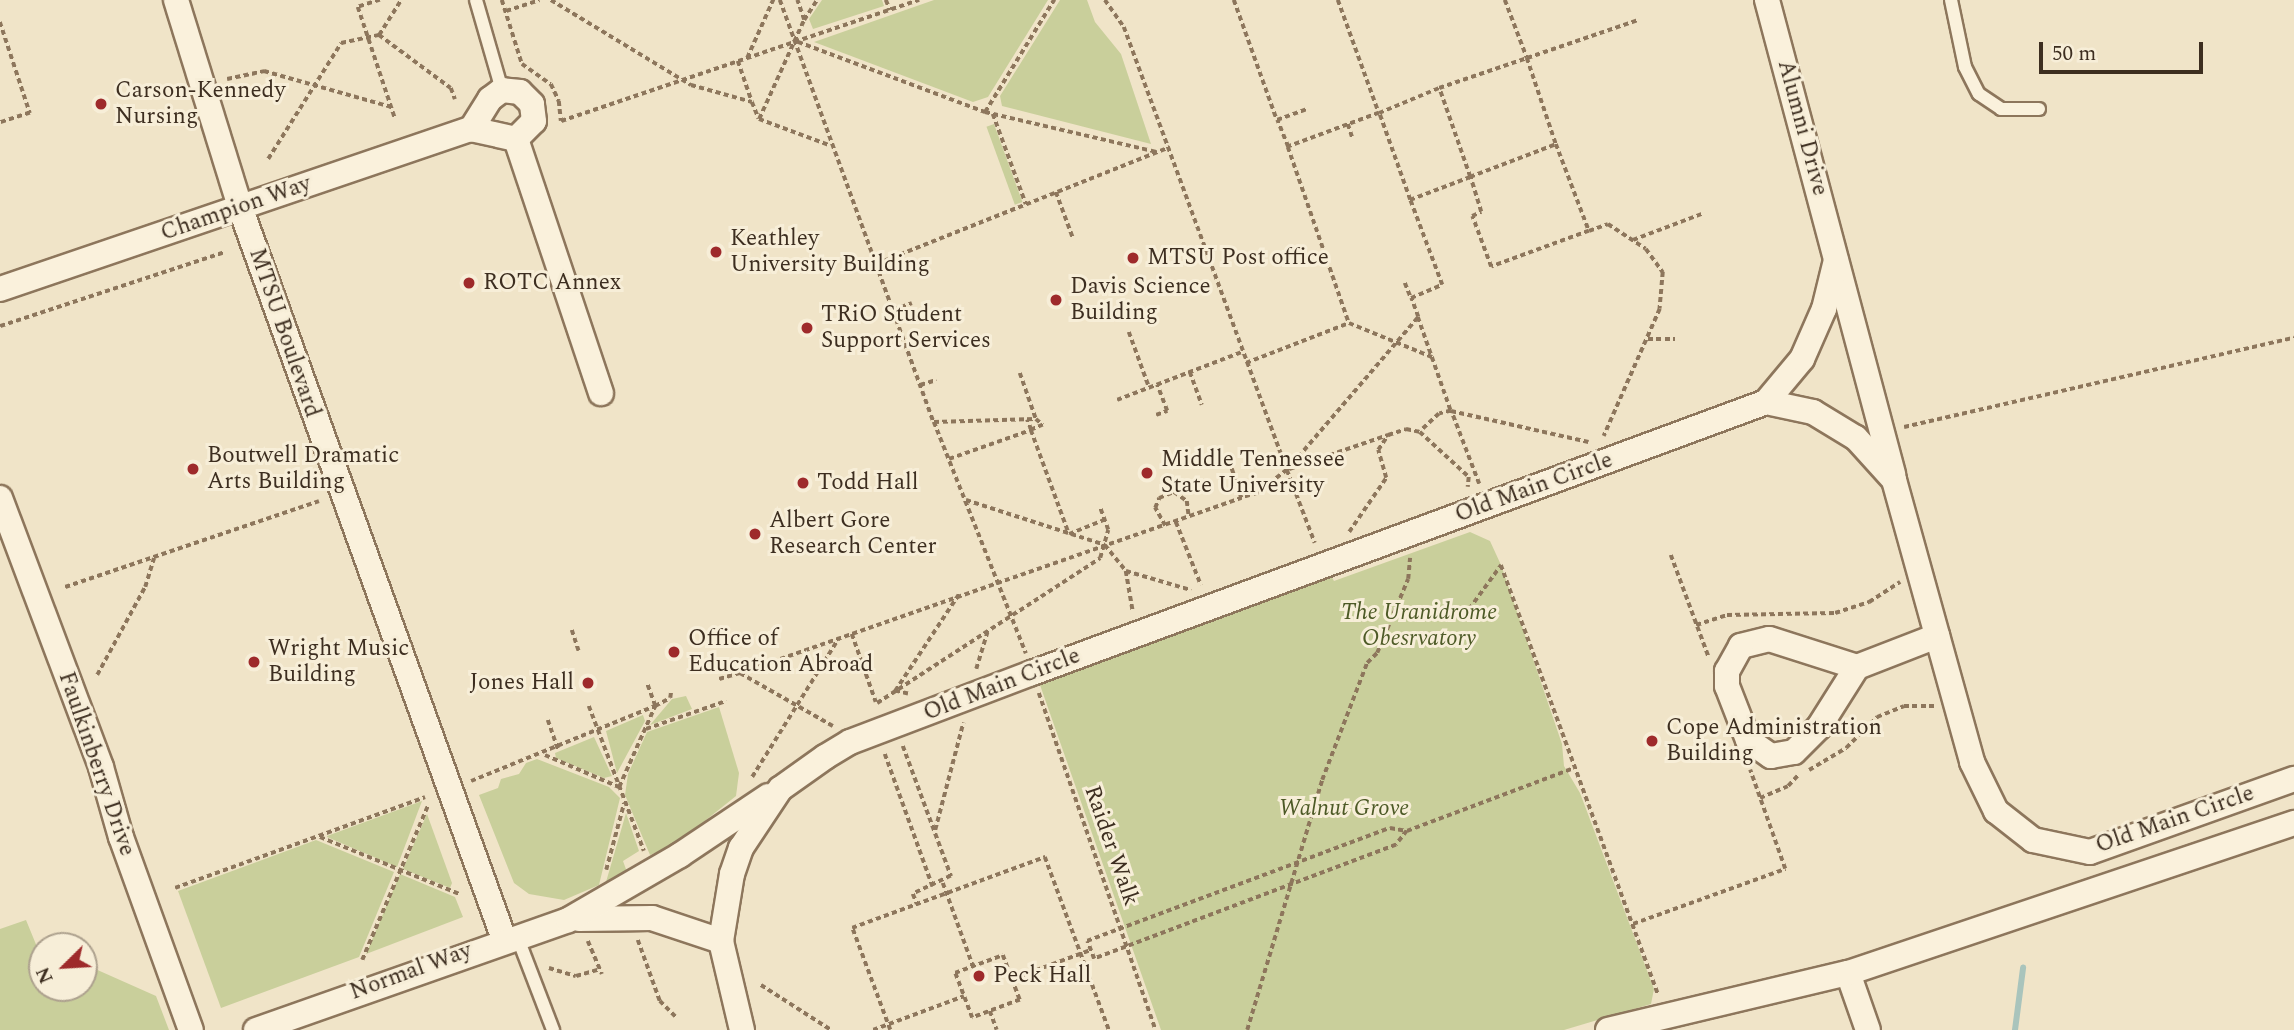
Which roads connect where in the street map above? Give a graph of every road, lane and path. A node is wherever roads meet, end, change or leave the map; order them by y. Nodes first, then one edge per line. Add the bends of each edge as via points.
1 (176, 0) edge
2 (380, 0) edge
3 (401, 0) edge
4 (476, 0) edge
5 (502, 0) edge
6 (539, 0) edge
7 (551, 0) edge
8 (773, 0) edge
9 (780, 0) edge
10 (797, 0) edge
11 (817, 0) edge
12 (886, 0) edge
13 (919, 0) edge
14 (1054, 0) edge
15 (1105, 0) edge
16 (1234, 0) edge
17 (1338, 0) edge
18 (1505, 0) edge
19 (1767, 0) edge
20 (1951, 0) edge
21 (890, 10) junction
22 (506, 12) junction
23 (804, 19) junction
24 (1638, 20) dead end
25 (0, 22) edge
26 (367, 35) junction
27 (380, 35) junction
28 (796, 41) junction
29 (747, 58) junction
30 (1527, 58) junction
31 (737, 61) junction
32 (682, 78) junction
33 (227, 79) dead end
34 (500, 79) junction
35 (317, 84) junction
36 (1439, 89) junction
37 (455, 99) dead end
38 (752, 102) junction
39 (391, 107) junction
40 (1308, 109) dead end
41 (2039, 109) dead end
42 (985, 112) junction
43 (993, 113) junction
44 (1378, 113) junction
45 (395, 118) dead end
46 (759, 119) junction
47 (1278, 120) junction
48 (0, 123) edge
49 (1348, 124) junction
50 (471, 129) junction
51 (516, 139) junction
52 (1353, 139) dead end
53 (1556, 144) junction
54 (830, 146) junction
55 (1287, 146) junction
56 (1170, 147) junction
57 (1158, 152) junction
58 (268, 159) dead end
59 (1470, 177) junction
60 (1056, 192) junction
61 (1410, 200) junction
62 (1026, 204) junction
63 (240, 207) junction
64 (1704, 213) dead end
65 (1589, 231) junction
66 (1073, 237) dead end
67 (1633, 240) junction
68 (225, 252) dead end
69 (1837, 256) junction
70 (875, 264) junction
71 (1405, 283) dead end
72 (0, 289) edge
73 (1411, 298) junction
74 (912, 303) dead end
75 (893, 310) junction
76 (1418, 317) junction
77 (1349, 323) junction
78 (0, 326) edge
79 (1129, 332) dead end
80 (1675, 338) dead end
81 (2294, 338) edge
82 (1648, 339) junction
83 (1396, 342) junction
84 (1242, 352) junction
85 (1432, 357) junction
86 (1246, 363) junction
87 (1190, 372) junction
88 (1020, 373) dead end
89 (936, 380) dead end
90 (920, 385) junction
91 (1157, 385) junction
92 (1149, 387) junction
93 (608, 392) dead end
94 (1117, 400) dead end
95 (1766, 402) junction
96 (1202, 405) dead end
97 (1451, 411) junction
98 (1156, 415) dead end
99 (1036, 419) junction
100 (1027, 420) junction
101 (934, 422) junction
102 (1031, 430) junction
103 (1420, 432) junction
104 (1882, 432) junction
105 (1388, 435) junction
106 (948, 459) junction
107 (1229, 461) dead end
108 (1472, 465) junction
109 (1287, 470) junction
110 (1469, 477) junction
111 (1894, 480) junction
112 (1165, 489) dead end
113 (1482, 493) dead end
114 (1167, 495) junction
115 (0, 498) edge
116 (1241, 498) junction
117 (1465, 499) dead end
118 (319, 500) dead end
119 (965, 500) junction
120 (1100, 508) dead end
121 (1189, 517) junction
122 (1104, 520) junction
123 (1176, 522) junction
124 (1165, 526) junction
125 (1069, 534) junction
126 (1346, 536) dead end
127 (1105, 545) junction
128 (1315, 545) dead end
129 (1411, 551) dead end
130 (1671, 555) dead end
131 (154, 558) junction
132 (1126, 571) junction
133 (1902, 581) dead end
134 (996, 582) junction
135 (65, 587) dead end
136 (959, 594) junction
137 (1009, 616) junction
138 (1464, 616) dead end
139 (1134, 621) dead end
140 (1696, 625) junction
141 (572, 630) dead end
142 (988, 631) junction
143 (851, 633) junction
144 (1937, 636) junction
145 (839, 637) junction
146 (579, 651) dead end
147 (1710, 663) dead end
148 (1857, 667) junction
149 (740, 673) junction
150 (1032, 673) junction
151 (97, 675) dead end
152 (719, 679) dead end
153 (972, 681) dead end
154 (647, 684) dead end
155 (671, 691) dead end
156 (895, 691) junction
157 (726, 701) dead end
158 (877, 703) junction
159 (797, 705) junction
160 (1938, 705) dead end
161 (589, 706) dead end
162 (655, 706) junction
163 (879, 710) dead end
164 (965, 713) dead end
165 (548, 720) dead end
166 (646, 729) junction
167 (838, 729) dead end
168 (598, 732) junction
169 (892, 744) dead end
170 (882, 748) dead end
171 (558, 749) junction
172 (545, 755) junction
173 (1746, 761) dead end
174 (1574, 768) junction
175 (2294, 779) edge
176 (469, 782) dead end
177 (749, 782) dead end
178 (619, 787) junction
179 (780, 789) junction
180 (425, 797) dead end
181 (1760, 798) junction
182 (624, 801) junction
183 (428, 804) dead end
184 (2294, 823) edge
185 (1407, 831) junction
186 (935, 832) junction
187 (319, 837) junction
188 (2090, 852) junction
189 (1296, 863) junction
190 (649, 864) dead end
191 (399, 871) junction
192 (943, 883) junction
193 (603, 884) dead end
194 (933, 887) junction
195 (1289, 887) junction
196 (175, 888) dead end
197 (2102, 891) junction
198 (947, 893) junction
199 (460, 894) dead end
200 (917, 905) junction
201 (1633, 924) junction
202 (577, 928) junction
203 (1121, 928) junction
204 (635, 930) dead end
205 (510, 937) junction
206 (721, 941) junction
207 (1128, 947) junction
208 (1091, 950) junction
209 (1080, 954) junction
210 (362, 960) dead end
211 (973, 966) junction
212 (548, 968) dead end
213 (1848, 972) junction
214 (1012, 979) junction
215 (761, 985) dead end
216 (964, 996) junction
217 (1659, 997) dead end
218 (990, 1011) junction
219 (677, 1018) dead end
220 (888, 1024) junction
221 (191, 1030) edge
222 (256, 1030) edge
223 (553, 1030) edge
224 (742, 1030) edge
225 (831, 1030) edge
226 (873, 1030) edge
227 (890, 1030) edge
228 (997, 1030) edge
229 (1109, 1030) edge
230 (1156, 1030) edge
231 (1247, 1030) edge
232 (1608, 1030) edge
233 (1868, 1030) edge

1 - 63 street, MTSU Boulevard
2 - 26 path via 358,8
3 - 27 path
4 - 34 lane
5 - 22 path
6 - 22 path
7 - 32 path
8 - 29 path
9 - 28 path, Raider Walk
10 - 23 path
11 - 23 path
12 - 21 path
13 - 21 path
14 - 42 path
15 - 56 path via 1124,27
16 - 47 path
17 - 44 path
18 - 30 path
19 - 69 street, Alumni Drive
20 - 41 lane via 1965,66 1979,94 2001,108
21 - 28 path
22 - 32 path via 522,64 551,84 561,121
23 - 28 path
24 - 30 path
25 - 48 path via 30,113
26 - 27 path
26 - 35 path via 341,43
26 - 39 path
27 - 37 path via 451,88
28 - 29 path
28 - 42 path
28 - 46 path
28 - 54 path, Raider Walk
29 - 31 path
30 - 36 path
30 - 53 path
31 - 32 path
31 - 38 path
32 - 38 path via 700,89
33 - 35 path via 264,71
34 - 50 street
34 - 51 street via 532,104 534,121
35 - 39 path
35 - 58 path
36 - 44 path
36 - 59 path
38 - 46 path
39 - 45 path
40 - 47 path
42 - 43 path
43 - 57 path
43 - 62 path
44 - 49 path
44 - 61 path
46 - 54 path
47 - 55 path
49 - 52 path
49 - 55 path
50 - 51 street
50 - 63 street, Champion Way
51 - 93 street
53 - 59 path
53 - 65 path
54 - 70 path, Raider Walk
55 - 77 path
56 - 57 path
56 - 84 path
57 - 60 path
59 - 61 path
59 - 65 path via 1481,212 1472,216 1491,267
60 - 62 path
60 - 66 path
61 - 73 path via 1442,285
62 - 70 path
63 - 72 street, Champion Way
63 - 205 street, MTSU Boulevard
64 - 67 path
65 - 67 path via 1608,224
67 - 82 path via 1663,272 1660,309
68 - 78 path
69 - 95 street, Alumni Drive via 1824,309 1802,359
69 - 104 street, Alumni Drive
70 - 75 path, Raider Walk
71 - 73 path
73 - 76 path
74 - 75 path
75 - 90 path, Raider Walk
76 - 83 path
76 - 85 path
77 - 83 path
77 - 86 path
79 - 92 path
80 - 82 path
81 - 104 path
82 - 97 path via 1600,445
83 - 85 path
83 - 109 path
84 - 86 path
84 - 87 path
85 - 97 path
86 - 109 path
87 - 91 path
87 - 96 path
88 - 99 path
89 - 90 path
90 - 101 path, Raider Walk
91 - 92 path
91 - 98 path via 1167,411
92 - 94 path
95 - 111 street, Old Main Circle via 1813,412 1856,438
95 - 150 street, Old Main Circle
97 - 103 path via 1439,414
97 - 108 path
99 - 100 path
99 - 102 path via 1043,425
100 - 101 path
100 - 102 path
101 - 106 path, Raider Walk
102 - 106 path
102 - 125 path
103 - 105 path via 1406,429
103 - 110 path
104 - 111 street, Alumni Drive
105 - 109 path
105 - 126 path via 1378,450 1385,478
106 - 119 path, Raider Walk
107 - 116 path
108 - 110 path
108 - 113 path
109 - 116 path via 1258,493
109 - 128 path
110 - 117 path
111 - 144 street, Old Main Circle
112 - 114 path
114 - 121 path via 1182,494
114 - 124 path via 1159,498 1155,508
115 - 221 street, Faulkinberry Drive via 101,767 121,837
116 - 121 path
118 - 131 path
119 - 125 path
119 - 134 path, Raider Walk
120 - 122 path
121 - 123 path
122 - 125 path
122 - 127 path
123 - 124 path
123 - 132 path via 1205,594
124 - 127 path
125 - 127 path
127 - 132 path
127 - 134 path
127 - 137 path via 1100,558
129 - 189 path via 1408,579 1377,653 1367,663
130 - 140 path
131 - 135 path
131 - 151 path via 145,587
132 - 139 path
133 - 140 path via 1844,611 1727,614
134 - 136 path
134 - 137 path, Raider Walk
136 - 143 path
136 - 156 path
137 - 142 path
137 - 150 path, Raider Walk
138 - 174 path via 1501,565
140 - 147 path
141 - 146 path
142 - 153 path
142 - 156 path
143 - 145 path
143 - 158 path
144 - 148 street
144 - 188 street, Old Main Circle via 1972,762 1996,811 2033,840
145 - 149 path
145 - 159 path
148 - 148 street via 1769,639 1741,646 1727,671 1727,686 1748,740 1771,756 1794,752 1819,727
149 - 152 path
149 - 159 path
150 - 179 street, Old Main Circle via 850,742
150 - 203 path, Raider Walk
154 - 162 path
155 - 162 path via 670,698
156 - 158 path
157 - 166 path
158 - 163 path
159 - 167 path
159 - 177 path
160 - 181 path via 1904,706 1877,717 1831,760
161 - 168 path
162 - 166 path
162 - 168 path
164 - 186 path
165 - 171 path
166 - 178 path
168 - 171 path
168 - 178 path
169 - 186 path via 901,741
170 - 194 path
171 - 172 path
172 - 176 path
172 - 178 path
173 - 181 path
174 - 185 path
174 - 201 path
175 - 188 street, Old Main Circle
178 - 182 path
179 - 202 street, Normal Way
179 - 206 street, Old Main Circle via 741,848
180 - 187 path
181 - 201 path via 1786,869
182 - 190 path
182 - 193 path
183 - 191 path
184 - 197 street, Old Main Circle
185 - 189 path via 1390,828
185 - 195 path via 1396,845
186 - 192 path via 951,876
187 - 191 path
187 - 196 path
188 - 197 street
189 - 195 path
189 - 203 path
191 - 199 path
191 - 210 path
192 - 194 path
192 - 198 path
194 - 200 path via 913,894
195 - 207 path
195 - 231 path
197 - 213 street, Old Main Circle
198 - 200 path
198 - 209 path via 1045,857
198 - 211 path
200 - 220 path via 852,928
201 - 217 path
202 - 205 street, Normal Way
202 - 206 street, Normal Way via 614,915 652,918
202 - 212 path via 601,972 576,976
203 - 207 path, Raider Walk
203 - 208 path via 1087,940
204 - 219 path via 660,1001
205 - 222 street, Normal Way
205 - 223 lane
206 - 224 street, Old Main Circle
207 - 208 path via 1094,960
207 - 230 path, Raider Walk
208 - 209 path
209 - 214 path
209 - 229 path
211 - 214 path via 1003,955
211 - 216 path via 955,973
213 - 232 street, Old Main Circle
213 - 233 street
214 - 218 path via 1020,1000
215 - 225 path
216 - 218 path via 972,1018
216 - 220 path
218 - 228 path
220 - 226 path
220 - 227 path

